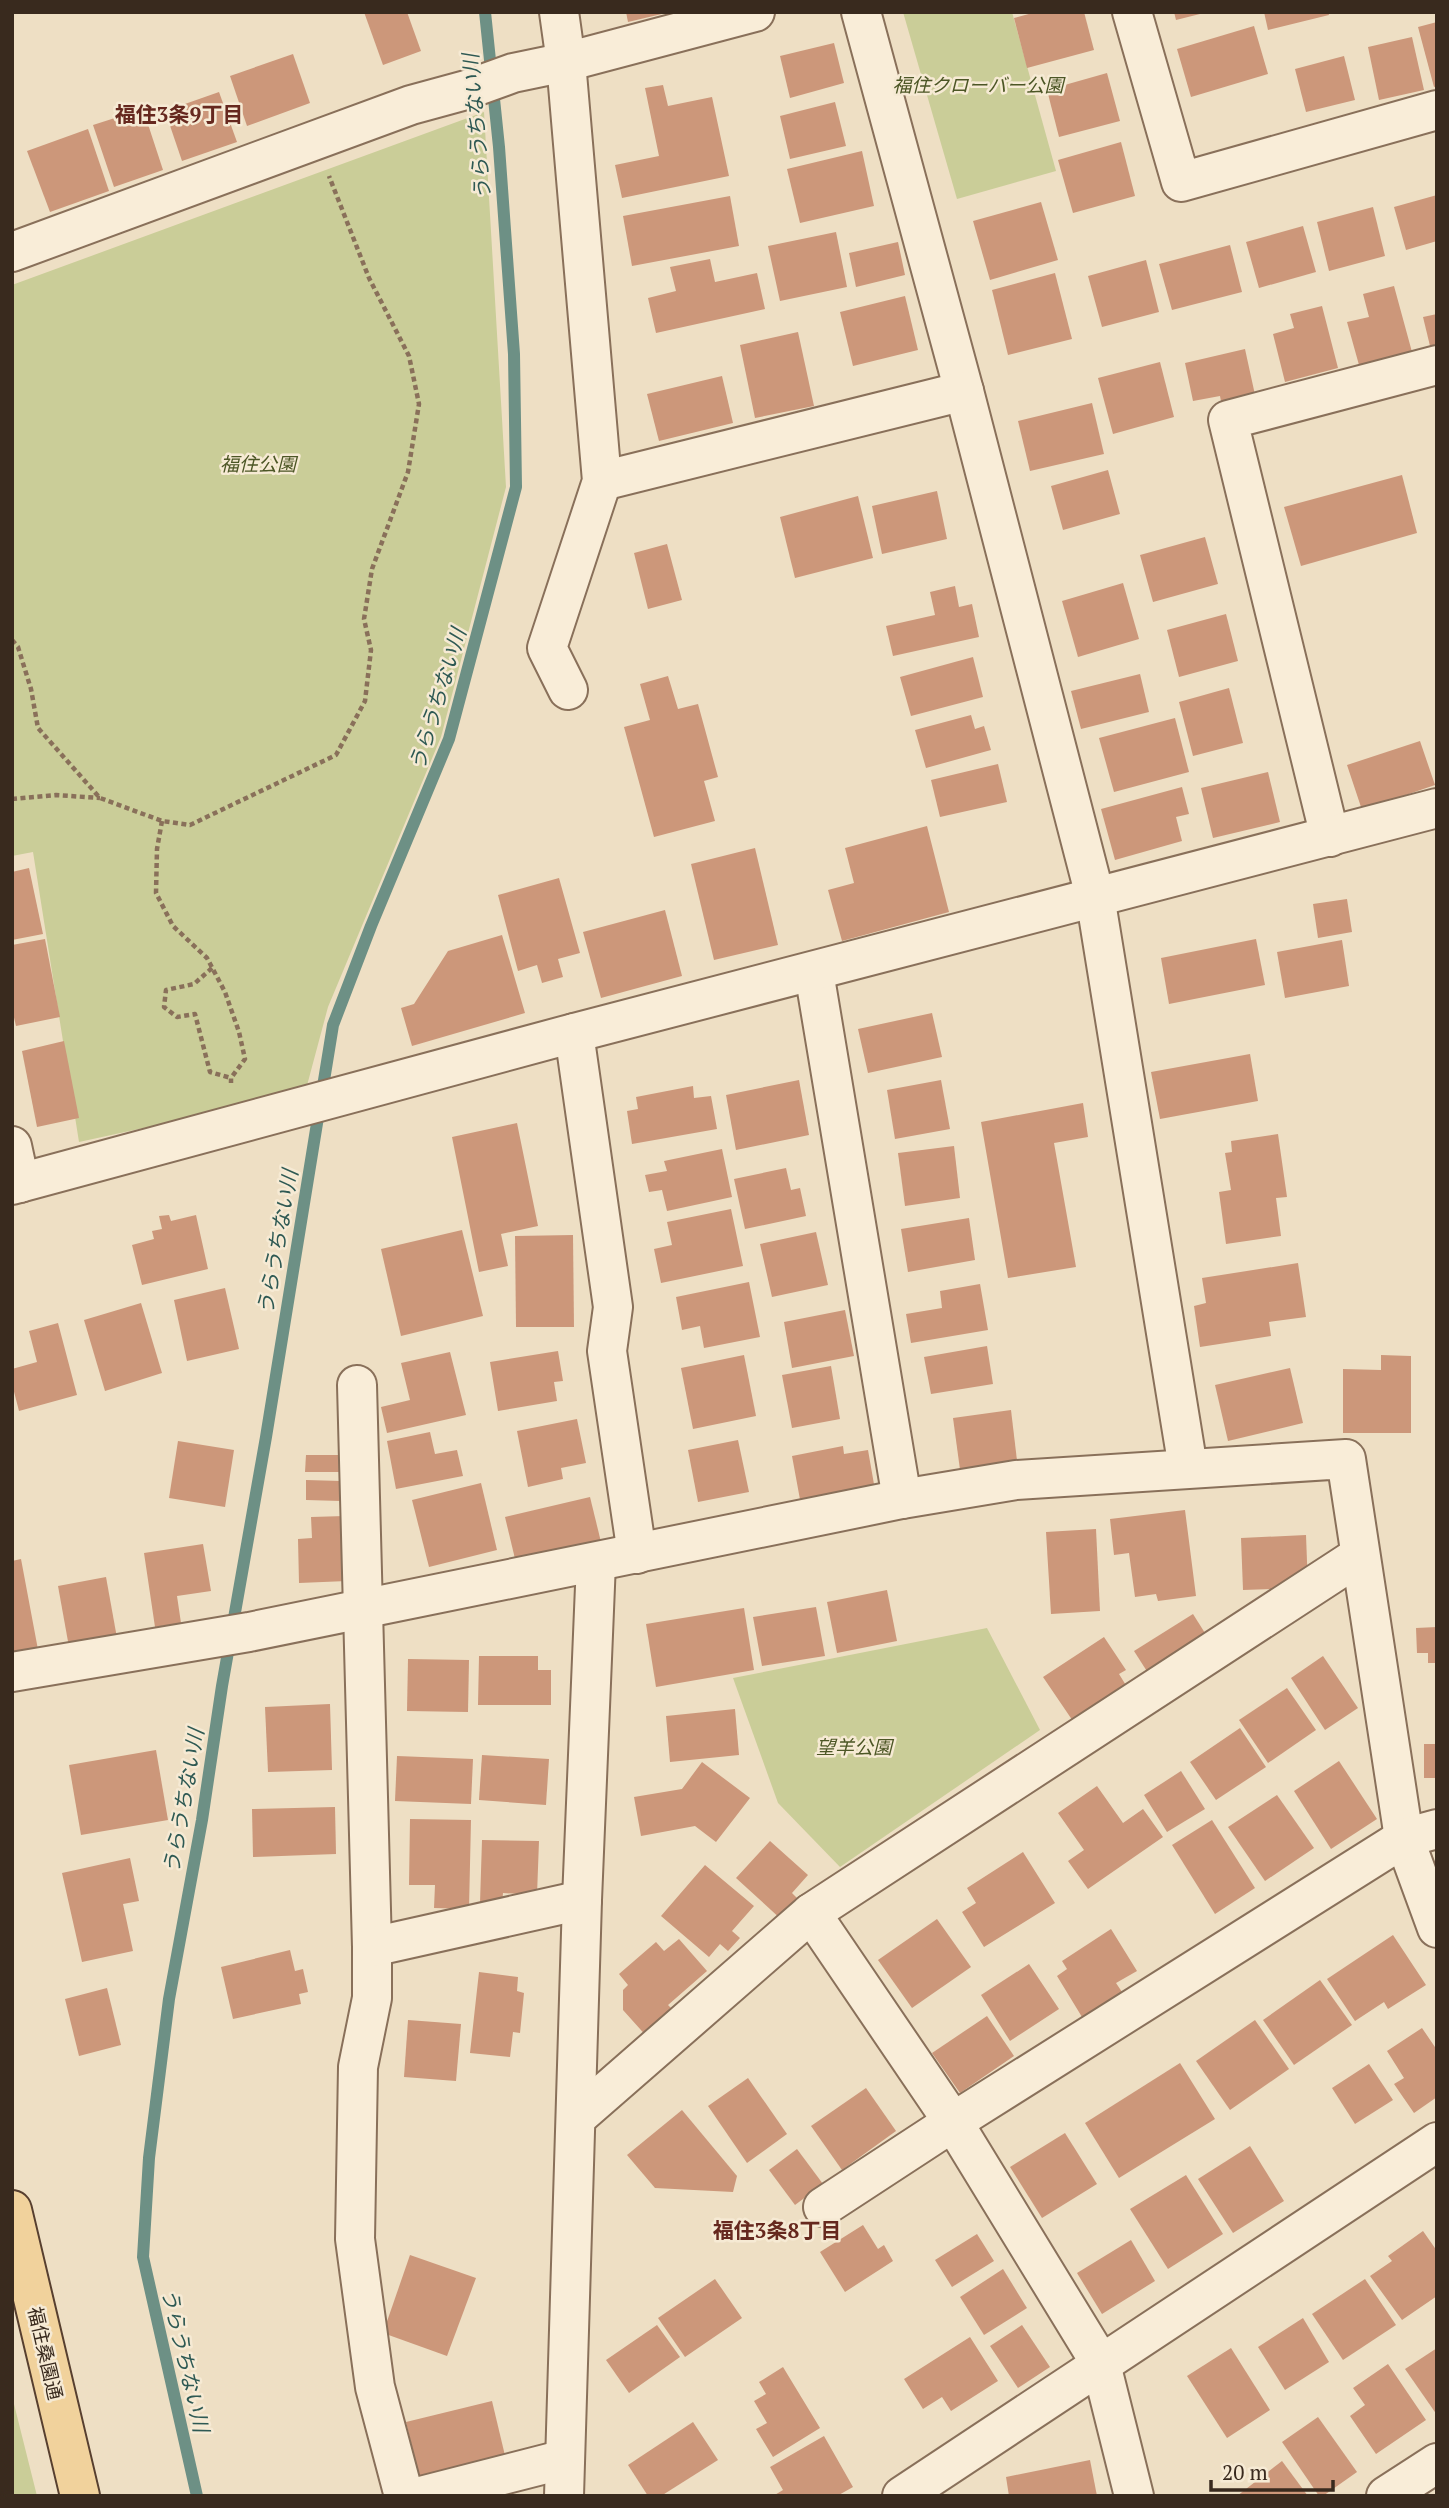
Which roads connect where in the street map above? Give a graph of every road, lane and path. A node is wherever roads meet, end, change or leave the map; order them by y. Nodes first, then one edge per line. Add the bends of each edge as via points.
1 (559, 12) edge
2 (755, 12) edge
3 (861, 12) edge
4 (1132, 12) edge
5 (566, 62) junction
6 (1437, 110) edge
7 (314, 140) junction
8 (12, 253) edge
9 (1437, 365) edge
10 (964, 391) junction
11 (602, 481) junction
12 (12, 640) edge
13 (568, 690) dead end
14 (100, 798) junction
15 (12, 799) edge
16 (1437, 808) edge
17 (162, 821) junction
18 (1331, 837) junction
19 (1095, 896) junction
20 (212, 968) junction
21 (814, 972) junction
22 (574, 1033) junction
23 (231, 1078) junction
24 (235, 1124) junction
25 (12, 1146) edge
26 (16, 1184) edge
27 (357, 1385) dead end
28 (1188, 1468) junction
29 (902, 1499) junction
30 (637, 1554) junction
31 (1359, 1556) junction
32 (596, 1562) junction
33 (363, 1608) junction
34 (12, 1672) edge
35 (1420, 1833) edge
36 (582, 1900) junction
37 (811, 1913) junction
38 (1437, 1928) edge
39 (372, 1947) junction
40 (576, 2118) junction
41 (953, 2122) junction
42 (1437, 2142) edge
43 (823, 2207) dead end
44 (12, 2210) edge
45 (1101, 2364) junction
46 (1437, 2463) edge
47 (565, 2477) edge
48 (80, 2496) edge
49 (404, 2496) edge
50 (421, 2496) edge
51 (902, 2496) edge
52 (1134, 2496) edge
53 (1386, 2496) edge

1 - 5 street
2 - 5 street
3 - 10 street
4 - 6 street via 1181,182
5 - 7 street via 513,73
5 - 11 street
7 - 8 street
7 - 17 path via 369,278 409,356 419,404 408,472 372,569 364,620 371,650 365,701 336,755 190,825
9 - 18 street via 1228,420
10 - 11 street
10 - 19 street
11 - 13 street via 547,648
12 - 14 path via 32,689 37,728
14 - 15 path
14 - 17 path
16 - 18 street
17 - 20 path via 156,893 173,926
18 - 19 street
19 - 21 street
19 - 28 street
20 - 23 path via 240,1032 245,1059
20 - 23 path via 194,984 166,990 164,1007 177,1017 195,1014 210,1072
21 - 22 street
21 - 29 street
22 - 24 street
22 - 30 street via 613,1307 607,1351
23 - 24 path
24 - 26 street
25 - 26 street
27 - 33 street
28 - 29 street via 1016,1480
28 - 31 street via 1346,1459
29 - 30 street
30 - 32 street
31 - 35 street
31 - 37 street
32 - 33 street
32 - 36 street
33 - 34 street via 202,1641
33 - 39 street
35 - 38 street
35 - 41 street
36 - 39 street
36 - 40 street
37 - 40 street
37 - 41 street
39 - 49 street via 372,1998 359,2067 355,2239 375,2388
40 - 47 street
41 - 43 street
41 - 45 street
42 - 45 street
44 - 48 main road, 福住桑園通
45 - 51 street
45 - 52 street
46 - 53 street
47 - 50 street

